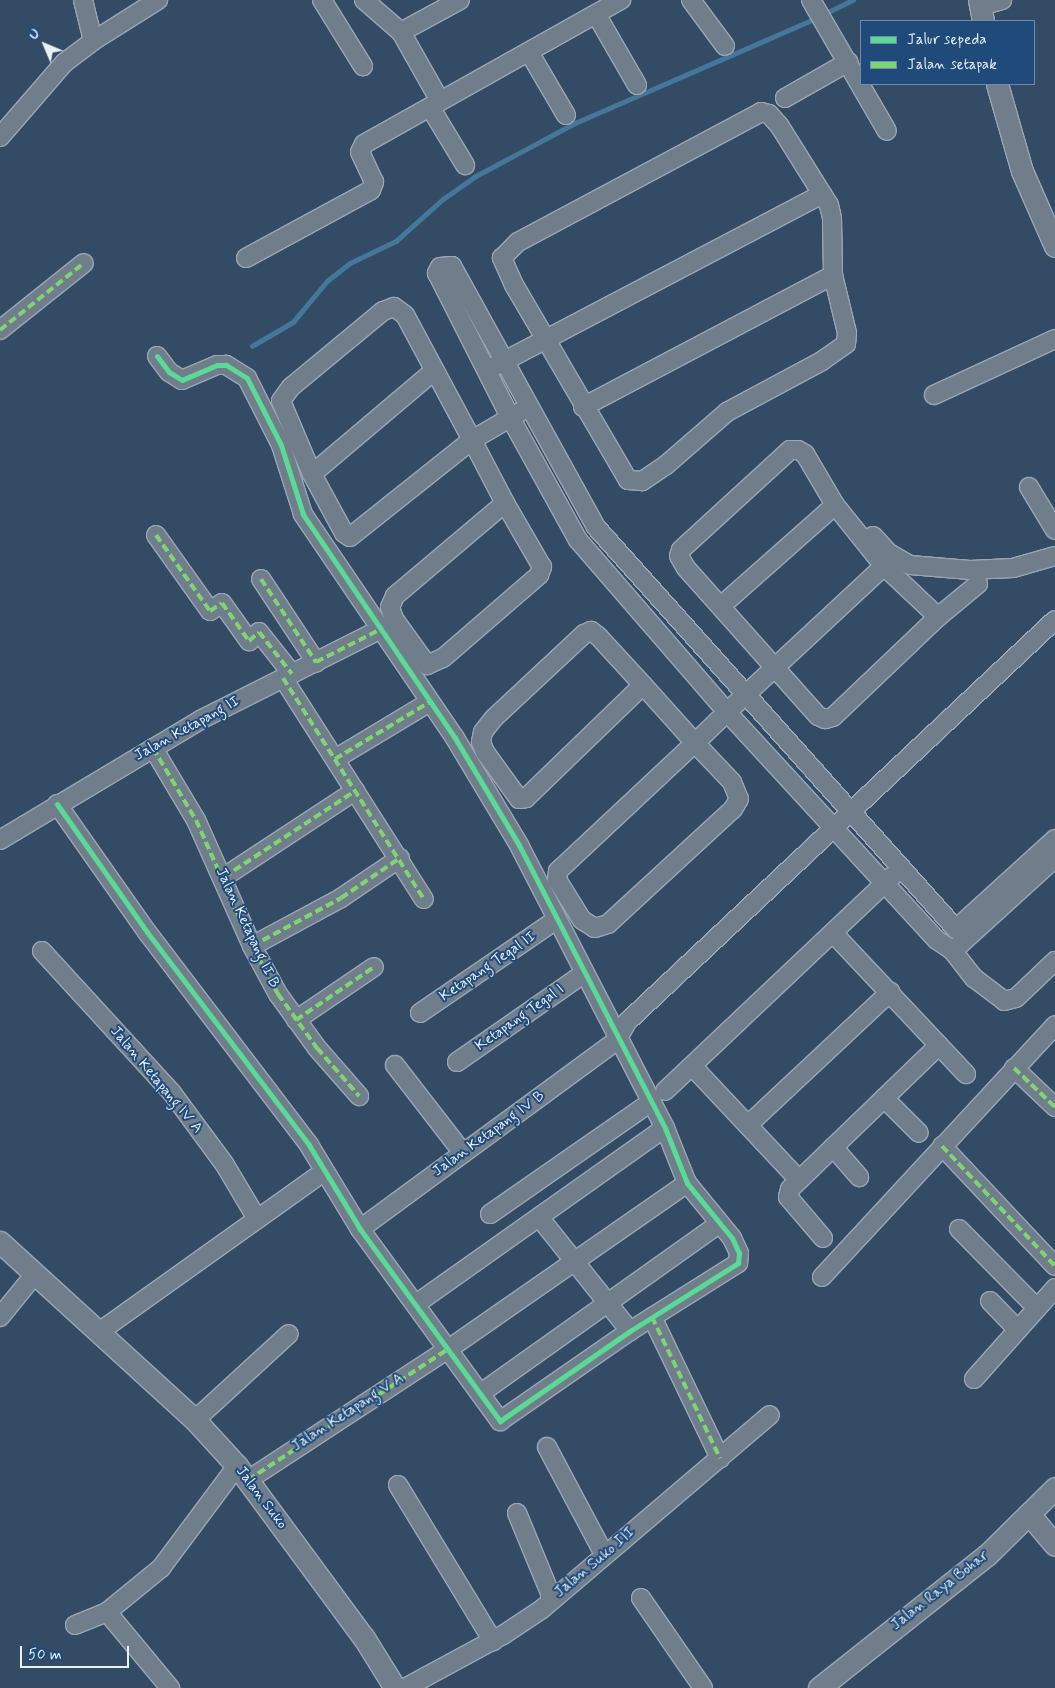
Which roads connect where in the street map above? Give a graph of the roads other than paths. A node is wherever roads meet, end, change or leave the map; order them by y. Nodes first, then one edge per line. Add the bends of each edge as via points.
1 (83, 0) edge
2 (158, 0) edge
3 (322, 0) edge
4 (364, 0) edge
5 (460, 0) edge
6 (620, 0) edge
7 (691, 0) edge
8 (811, 0) edge
9 (1002, 0) edge
10 (981, 9) edge
11 (596, 14) junction
12 (401, 32) junction
13 (93, 40) junction
14 (725, 46) dead end
15 (529, 52) junction
16 (848, 62) junction
17 (363, 66) dead end
18 (860, 83) edge
19 (637, 85) dead end
20 (861, 85) edge
21 (997, 85) edge
22 (784, 98) dead end
23 (435, 104) junction
24 (566, 115) dead end
25 (887, 131) dead end
26 (0, 137) edge
27 (465, 165) dead end
28 (822, 194) junction
29 (1055, 246) edge
30 (246, 258) dead end
31 (84, 262) dead end
32 (833, 275) junction
33 (0, 330) edge
34 (1055, 339) edge
35 (545, 340) junction
36 (157, 356) dead end
37 (503, 362) junction
38 (487, 370) junction
39 (434, 371) junction
40 (934, 395) dead end
41 (583, 407) junction
42 (528, 408) junction
43 (510, 417) junction
44 (472, 440) junction
45 (312, 474) junction
46 (1028, 487) dead end
47 (505, 503) junction
48 (835, 505) junction
49 (856, 519) dead end
50 (596, 527) junction
51 (1055, 530) edge
52 (156, 536) dead end
53 (578, 540) junction
54 (1055, 556) edge
55 (884, 566) junction
56 (261, 579) dead end
57 (978, 584) dead end
58 (721, 606) junction
59 (670, 609) junction
60 (938, 617) junction
61 (1055, 620) edge
62 (653, 626) junction
63 (381, 630) junction
64 (316, 662) junction
65 (775, 668) junction
66 (288, 676) junction
67 (643, 685) junction
68 (746, 694) junction
69 (430, 702) junction
70 (727, 712) junction
71 (695, 742) junction
72 (153, 748) junction
73 (335, 760) junction
74 (355, 791) junction
75 (57, 804) junction
76 (850, 811) junction
77 (834, 826) junction
78 (0, 840) edge
79 (1051, 852) edge
80 (400, 858) junction
81 (899, 869) junction
82 (224, 877) junction
83 (884, 882) junction
84 (424, 899) dead end
85 (556, 920) junction
86 (833, 933) junction
87 (252, 946) junction
88 (952, 950) junction
89 (42, 951) dead end
90 (1055, 961) edge
91 (374, 967) dead end
92 (583, 974) junction
93 (890, 992) junction
94 (420, 1013) dead end
95 (296, 1020) junction
96 (1055, 1025) edge
97 (617, 1040) junction
98 (939, 1044) junction
99 (457, 1062) dead end
100 (395, 1065) dead end
101 (693, 1067) junction
102 (1014, 1068) junction
103 (966, 1074) dead end
104 (665, 1091) dead end
105 (359, 1096) dead end
106 (884, 1098) junction
107 (650, 1102) junction
108 (1055, 1107) edge
109 (748, 1125) junction
110 (665, 1128) junction
111 (919, 1133) dead end
112 (942, 1146) junction
113 (833, 1148) junction
114 (463, 1153) junction
115 (323, 1172) junction
116 (860, 1177) dead end
117 (799, 1180) junction
118 (686, 1183) junction
119 (490, 1214) dead end
120 (539, 1217) junction
121 (257, 1219) junction
122 (720, 1224) junction
123 (360, 1229) junction
124 (959, 1229) dead end
125 (823, 1238) dead end
126 (0, 1242) edge
127 (574, 1262) junction
128 (1055, 1266) edge
129 (35, 1274) junction
130 (822, 1277) dead end
131 (1055, 1288) edge
132 (990, 1301) dead end
133 (608, 1302) junction
134 (416, 1304) junction
135 (1038, 1308) junction
136 (0, 1317) edge
137 (652, 1317) junction
138 (630, 1330) junction
139 (1018, 1330) junction
140 (99, 1332) junction
141 (289, 1334) dead end
142 (450, 1348) junction
143 (974, 1379) dead end
144 (481, 1393) junction
145 (770, 1415) dead end
146 (195, 1420) junction
147 (548, 1447) dead end
148 (720, 1458) junction
149 (242, 1473) junction
150 (398, 1485) dead end
151 (1055, 1488) edge
152 (517, 1513) dead end
153 (1029, 1514) junction
154 (1055, 1545) edge
155 (604, 1554) junction
156 (640, 1598) dead end
157 (550, 1601) junction
158 (107, 1612) junction
159 (75, 1625) dead end
160 (493, 1641) junction
161 (170, 1688) edge
162 (396, 1688) edge
163 (406, 1688) edge
164 (703, 1688) edge
165 (819, 1688) edge

1 - 13 street
2 - 13 street
3 - 17 street
4 - 12 street
5 - 12 street
6 - 11 street
7 - 14 street
8 - 16 street
9 - 10 street
11 - 15 street
11 - 19 street
12 - 23 street
13 - 26 street via 64,63
15 - 23 street
15 - 24 street
16 - 18 street
16 - 22 street
20 - 25 street
21 - 29 street via 1022,170
23 - 27 street
23 - 30 street via 364,144 360,152 374,182 366,194
28 - 32 street via 832,218
28 - 35 street
28 - 35 street via 779,125 769,114 761,112 506,250 503,264
31 - 33 street
32 - 41 street
32 - 41 street via 847,333 846,344 815,365 727,412 666,465 642,481 628,480
34 - 40 street
35 - 37 street
35 - 41 street
36 - 63 street via 169,372 182,380 217,365 242,374 281,445 303,514
37 - 38 street
37 - 38 street via 452,266 440,267 437,273
37 - 42 street
38 - 43 street
39 - 44 street
39 - 45 street
39 - 45 street via 405,315 394,307 383,311 291,387 281,406
42 - 43 street
42 - 50 street
43 - 44 street
43 - 53 street
44 - 45 street via 350,537 344,533
44 - 47 street
46 - 51 street
47 - 47 street via 392,602 390,607 394,619 427,665 443,658 542,571 541,562
48 - 55 street
48 - 58 street
48 - 58 street via 805,454 790,450 681,550 680,556 686,568
49 - 54 street via 889,552 910,565 970,570 1013,568
50 - 53 street
50 - 59 street
52 - 66 street via 210,611 222,603 249,641 259,632
53 - 62 street
55 - 60 street
55 - 65 street
56 - 64 street
57 - 60 street
58 - 65 street
59 - 62 street
59 - 68 street
60 - 65 street via 833,717 825,719 818,716
61 - 76 street
62 - 70 street
63 - 64 street, Jalan Ketapang II
63 - 69 street
64 - 66 street, Jalan Ketapang II
65 - 68 street
66 - 72 street, Jalan Ketapang II
66 - 73 street
67 - 67 street via 598,636 588,632 494,718 483,732 481,742 519,799 526,798
67 - 71 street
68 - 70 street
68 - 76 street
69 - 73 street
69 - 85 street via 519,845
70 - 71 street
70 - 77 street
71 - 71 street via 556,874 582,920 595,928 608,924 739,800 732,782
72 - 75 street, Jalan Ketapang II
72 - 82 street, Jalan Ketapang II B via 196,820
73 - 74 street
74 - 80 street
74 - 82 street
75 - 78 street, Jalan Ketapang II
75 - 115 street via 148,932 309,1145
76 - 77 street
76 - 81 street
77 - 83 street
77 - 97 street via 627,1022
79 - 81 street via 958,929
79 - 88 street
80 - 84 street
80 - 87 street via 341,898
81 - 83 street
82 - 87 street, Jalan Ketapang II B
83 - 86 street
83 - 88 street via 937,940
85 - 92 street
85 - 94 street, Ketapang Tegal II
86 - 93 street
86 - 101 street
87 - 95 street, Jalan Ketapang II B
88 - 90 street via 974,978 1004,1001 1016,998
89 - 121 street, Jalan Ketapang IV A via 172,1093 225,1165
91 - 95 street
92 - 97 street
92 - 99 street, Ketapang Tegal I
93 - 98 street
93 - 109 street
95 - 105 street, Jalan Ketapang II B
96 - 102 street
97 - 107 street
97 - 114 street, Jalan Ketapang IV B
98 - 103 street
98 - 106 street
100 - 114 street
101 - 104 street
101 - 109 street
102 - 108 street
102 - 112 street
106 - 111 street
106 - 113 street
107 - 110 street
107 - 119 street
109 - 117 street
110 - 118 street
110 - 120 street
112 - 128 street
112 - 130 street
113 - 116 street
113 - 117 street
114 - 123 street, Jalan Ketapang IV B
115 - 121 street
115 - 123 street
117 - 125 street via 790,1189 788,1197
118 - 122 street
118 - 127 street, Jalan Ketapang V A
120 - 127 street
120 - 134 street
121 - 140 street
122 - 133 street
122 - 137 street via 739,1253 738,1263
123 - 134 street
124 - 135 street
126 - 129 street, Jalan Suko
127 - 133 street
127 - 142 street, Jalan Ketapang V A
129 - 136 street
129 - 140 street, Jalan Suko
131 - 135 street
132 - 139 street
133 - 138 street
133 - 144 street
134 - 142 street
135 - 139 street
137 - 138 street
137 - 148 street
138 - 144 street via 500,1421
139 - 143 street
140 - 146 street, Jalan Suko
141 - 146 street
142 - 144 street
142 - 149 street, Jalan Ketapang V A
145 - 148 street, Jalan Suko III
146 - 149 street, Jalan Suko
147 - 155 street
148 - 155 street, Jalan Suko III
149 - 158 street via 161,1568
149 - 162 street, Jalan Suko via 364,1638
150 - 160 street
151 - 153 street, Jalan Raya Bohar
152 - 157 street via 550,1593
153 - 154 street
153 - 165 street, Jalan Raya Bohar via 987,1554
155 - 157 street, Jalan Suko III
156 - 164 street
157 - 160 street, Jalan Suko III
158 - 159 street
158 - 161 street
160 - 163 street, Jalan Suko III

